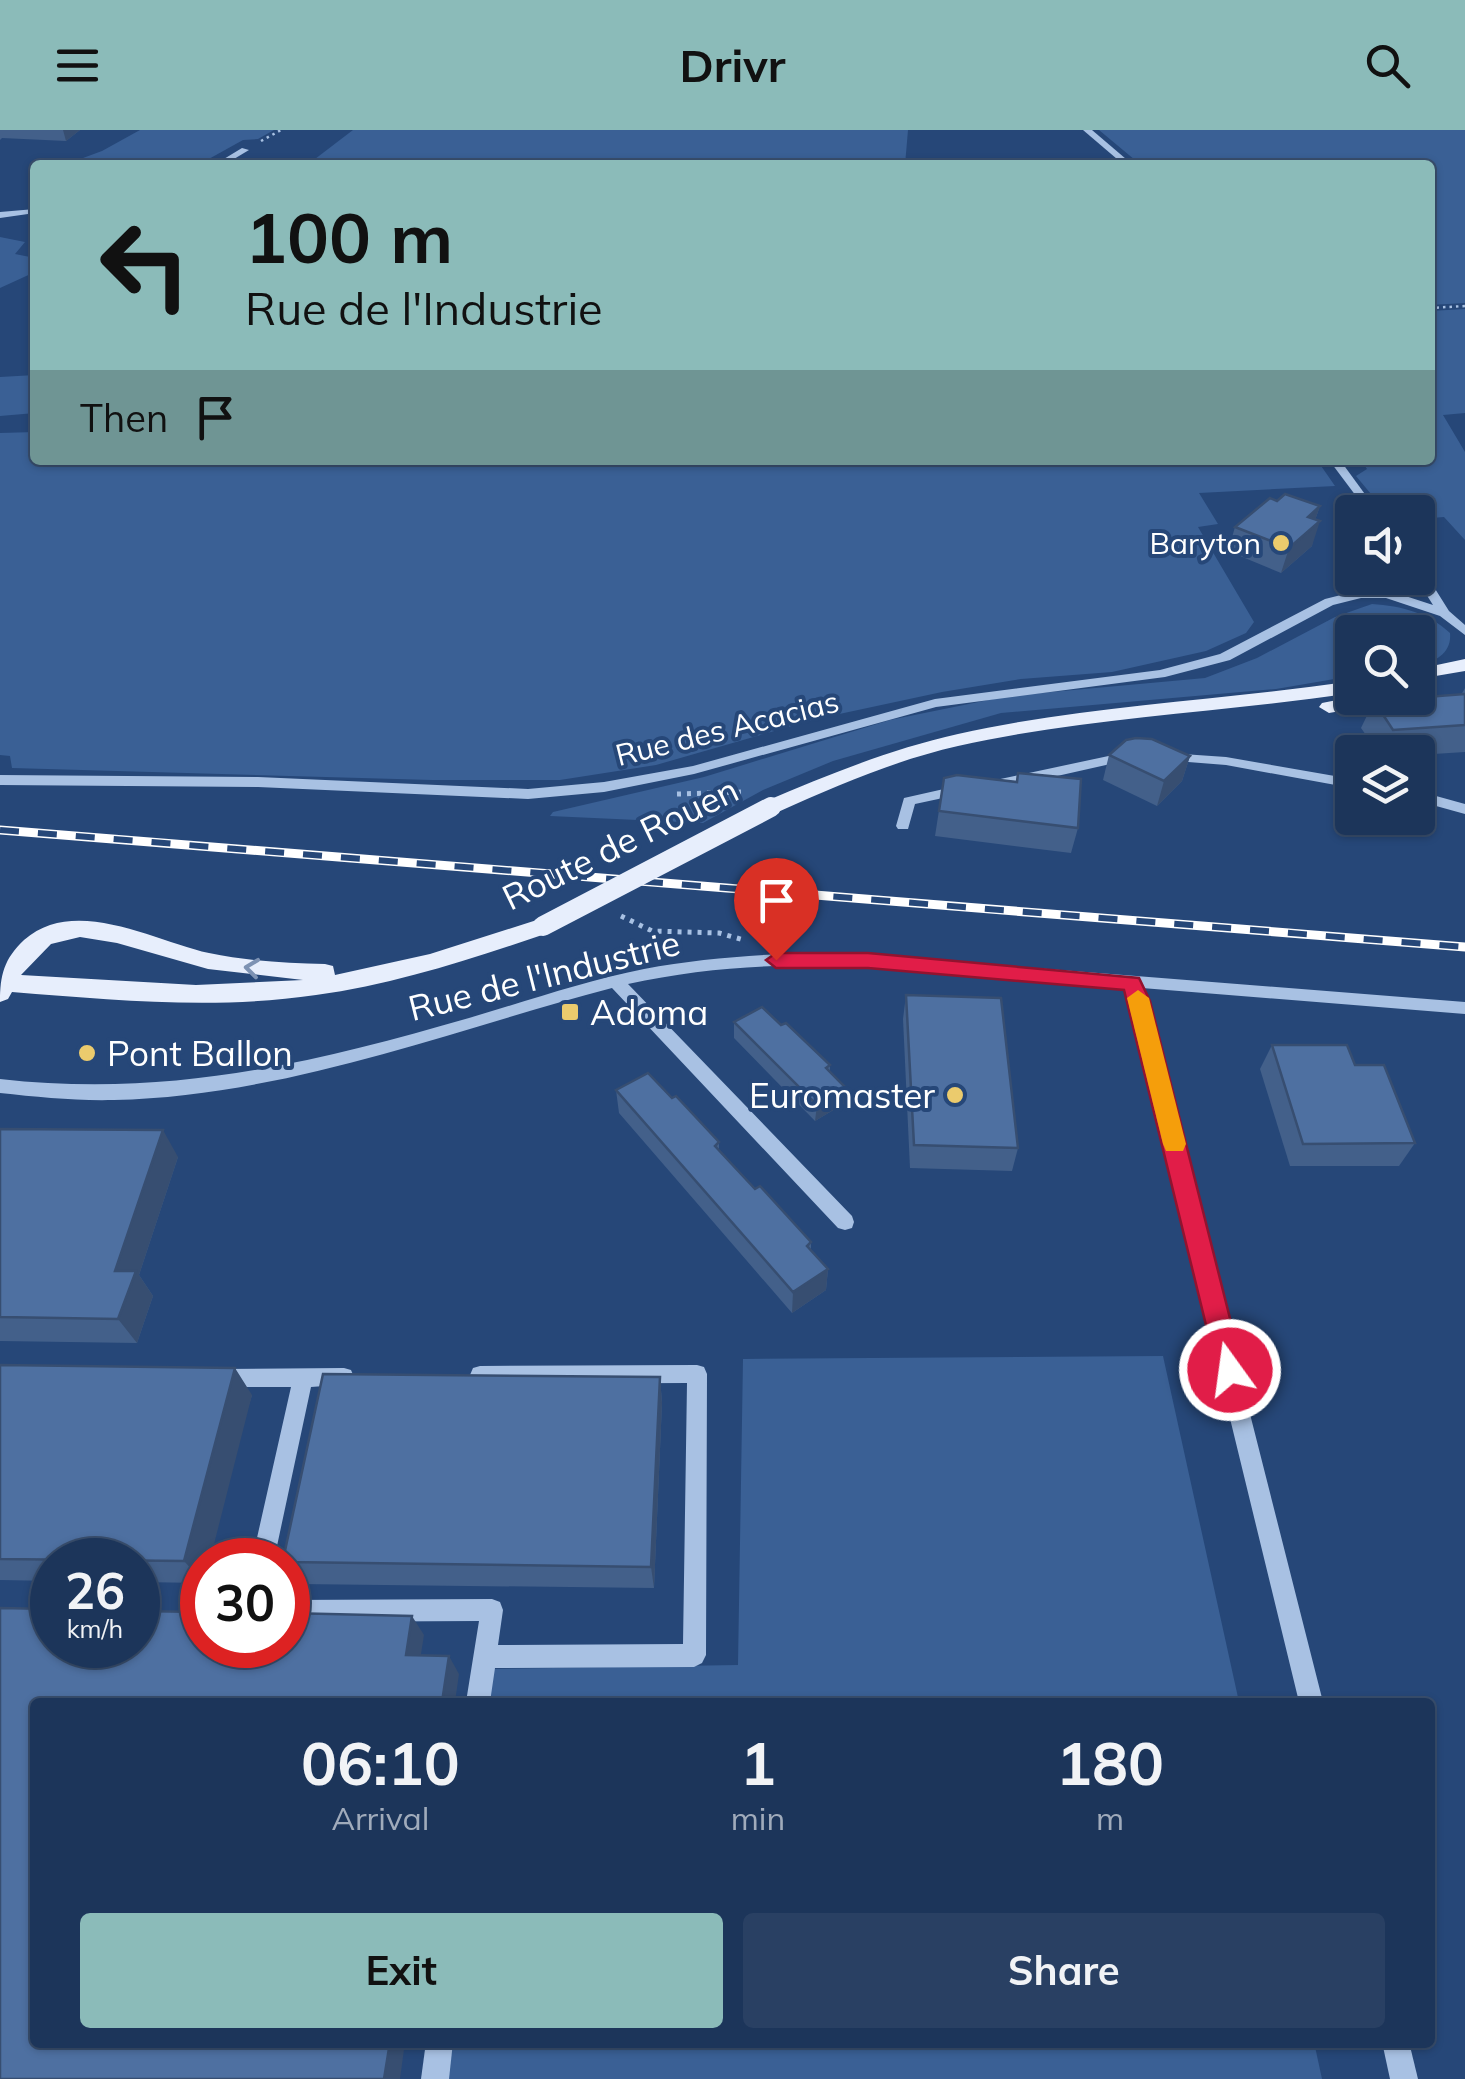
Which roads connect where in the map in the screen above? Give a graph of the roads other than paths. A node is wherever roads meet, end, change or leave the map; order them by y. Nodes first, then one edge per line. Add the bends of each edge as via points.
1 (1087, 130) edge
2 (245, 150) dead end
3 (227, 160) edge
4 (1123, 160) edge
5 (30, 211) edge
6 (0, 214) edge
7 (1338, 465) edge
8 (1360, 495) edge
9 (1357, 595) edge
10 (1391, 595) edge
11 (1432, 595) edge
12 (1444, 613) junction
13 (1465, 631) edge
14 (1465, 664) edge
15 (1435, 670) edge
16 (1465, 682) edge
17 (1435, 688) edge
18 (1335, 689) edge
19 (1335, 705) edge
20 (1084, 720) junction
21 (0, 780) edge
22 (1335, 781) edge
23 (1435, 801) edge
24 (1465, 809) edge
25 (903, 826) dead end
26 (384, 975) junction
27 (616, 982) junction
28 (1132, 983) junction
29 (2, 986) edge
30 (1465, 1008) edge
31 (0, 1086) edge
32 (845, 1222) dead end
33 (362, 1376) edge
34 (461, 1376) edge
35 (303, 1377) junction
36 (190, 1378) edge
37 (268, 1538) edge
38 (310, 1611) edge
39 (483, 1657) junction
40 (478, 1698) edge
41 (1311, 1698) edge
42 (439, 2048) edge
43 (1396, 2048) edge
44 (435, 2079) edge
45 (1404, 2079) edge

1 - 4 street
2 - 3 street
5 - 6 street
7 - 8 street
9 - 21 street, Rue des Acacias via 1329,602 1225,657 1160,674 935,703 694,770 604,786 528,794
10 - 12 street, Rue des Acacias
11 - 12 street
12 - 13 street
14 - 15 main road
16 - 17 main road
18 - 20 main road, Route de Rouen
19 - 20 main road, Route de Rouen via 1273,714
20 - 26 main road, Route de Rouen, bridge via 920,750 765,802 580,910
22 - 25 street via 1226,761 1129,755 925,795 909,801
23 - 24 street
26 - 29 main road, Route de Rouen via 210,994
26 -> 29 main road via 256,970 93,931 62,930 36,943
27 - 28 street, Rue de l'Industrie via 742,962 832,958
27 - 31 street, Rue de l'Industrie via 262,1075 125,1091
27 - 32 street
28 - 30 street, Rue de l'Industrie
28 - 41 street
33 - 35 street
34 - 39 street via 697,1374 694,1655
35 - 36 street
35 - 37 street
38 - 39 street via 492,1610
39 - 40 street
42 - 44 street
43 - 45 street

